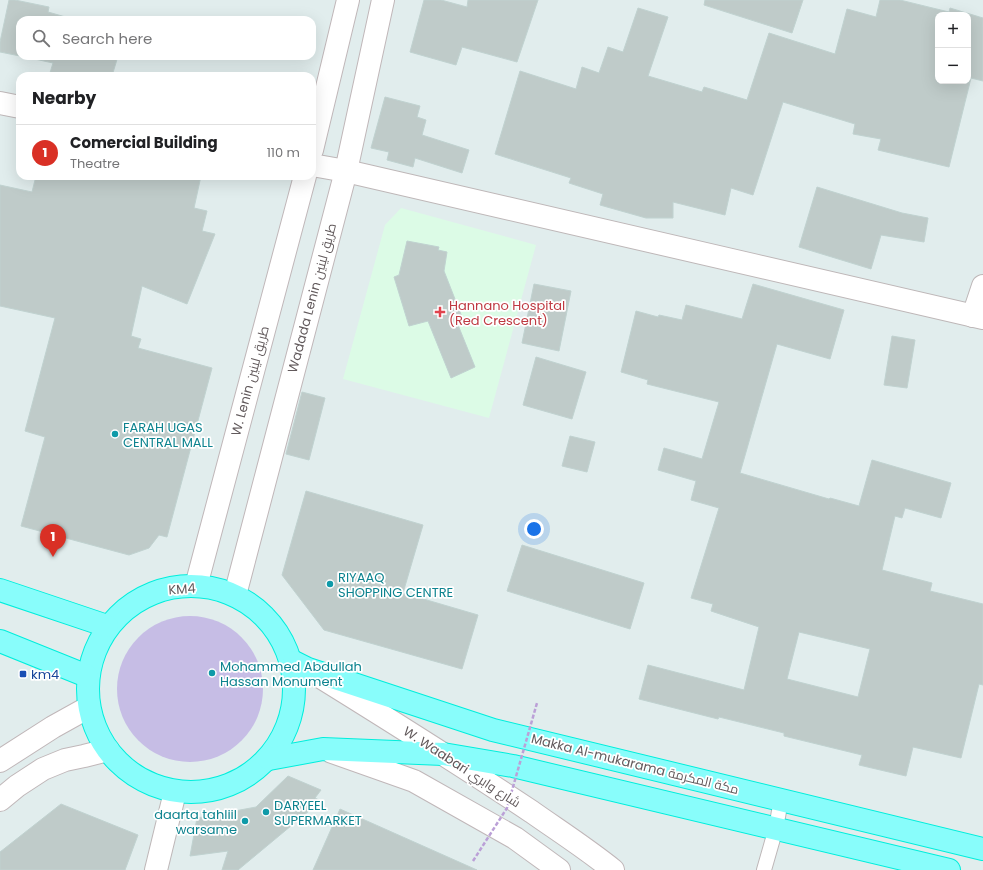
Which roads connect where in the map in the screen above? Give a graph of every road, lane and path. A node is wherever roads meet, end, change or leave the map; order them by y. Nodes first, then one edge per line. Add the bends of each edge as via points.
1 (348, 0) edge
2 (383, 0) edge
3 (0, 103) edge
4 (16, 106) edge
5 (316, 133) edge
6 (316, 166) edge
7 (346, 170) junction
8 (304, 180) edge
9 (983, 286) edge
10 (978, 317) edge
11 (196, 586) junction
12 (0, 590) edge
13 (235, 595) junction
14 (107, 626) junction
15 (0, 642) edge
16 (301, 665) junction
17 (87, 676) junction
18 (538, 703) dead end
19 (90, 707) junction
20 (323, 748) junction
21 (108, 750) junction
22 (443, 754) junction
23 (269, 759) junction
24 (0, 761) edge
25 (175, 792) junction
26 (0, 800) edge
27 (781, 800) junction
28 (776, 828) junction
29 (983, 849) edge
30 (473, 861) dead end
31 (940, 869) edge
32 (156, 870) edge
33 (559, 870) edge
34 (613, 870) edge
35 (764, 870) edge

1 - 5 main road
2 - 7 main road, Wadada Lenin طريق لينين
3 - 4 main road
6 - 7 main road
7 - 10 main road
7 - 13 main road, Wadada Lenin طريق لينين
8 - 11 main road, W. Lenin طريق لينين
9 - 10 main road
11 - 13 highway, KM4
11 - 14 highway, KM4 via 158,591 135,602
12 - 14 highway
13 - 16 highway, KM4 via 268,619
14 - 17 highway, KM4 via 96,647
15 - 17 highway
16 - 22 main road, W. Waabari شارع وابري
16 - 23 highway, KM4 via 290,723
16 - 27 highway, Makka Al-mukarama مكة المكرمة via 493,730
17 - 19 highway, KM4
18 - 30 path, bridge via 507,808
19 - 21 highway, KM4 via 96,729
19 - 24 main road
20 - 22 highway
20 - 23 highway
20 - 33 main road via 414,781 515,838
21 - 25 highway, KM4 via 137,777
21 - 26 main road via 65,760 43,769
22 - 28 highway via 513,766
22 - 34 main road, W. Waabari شارع وابري
23 - 25 highway, KM4 via 250,775 226,787 201,792
25 - 32 main road
27 - 28 lane
27 - 29 highway, Makka Al-mukarama مكة المكرمة
28 - 31 highway
28 - 35 lane

